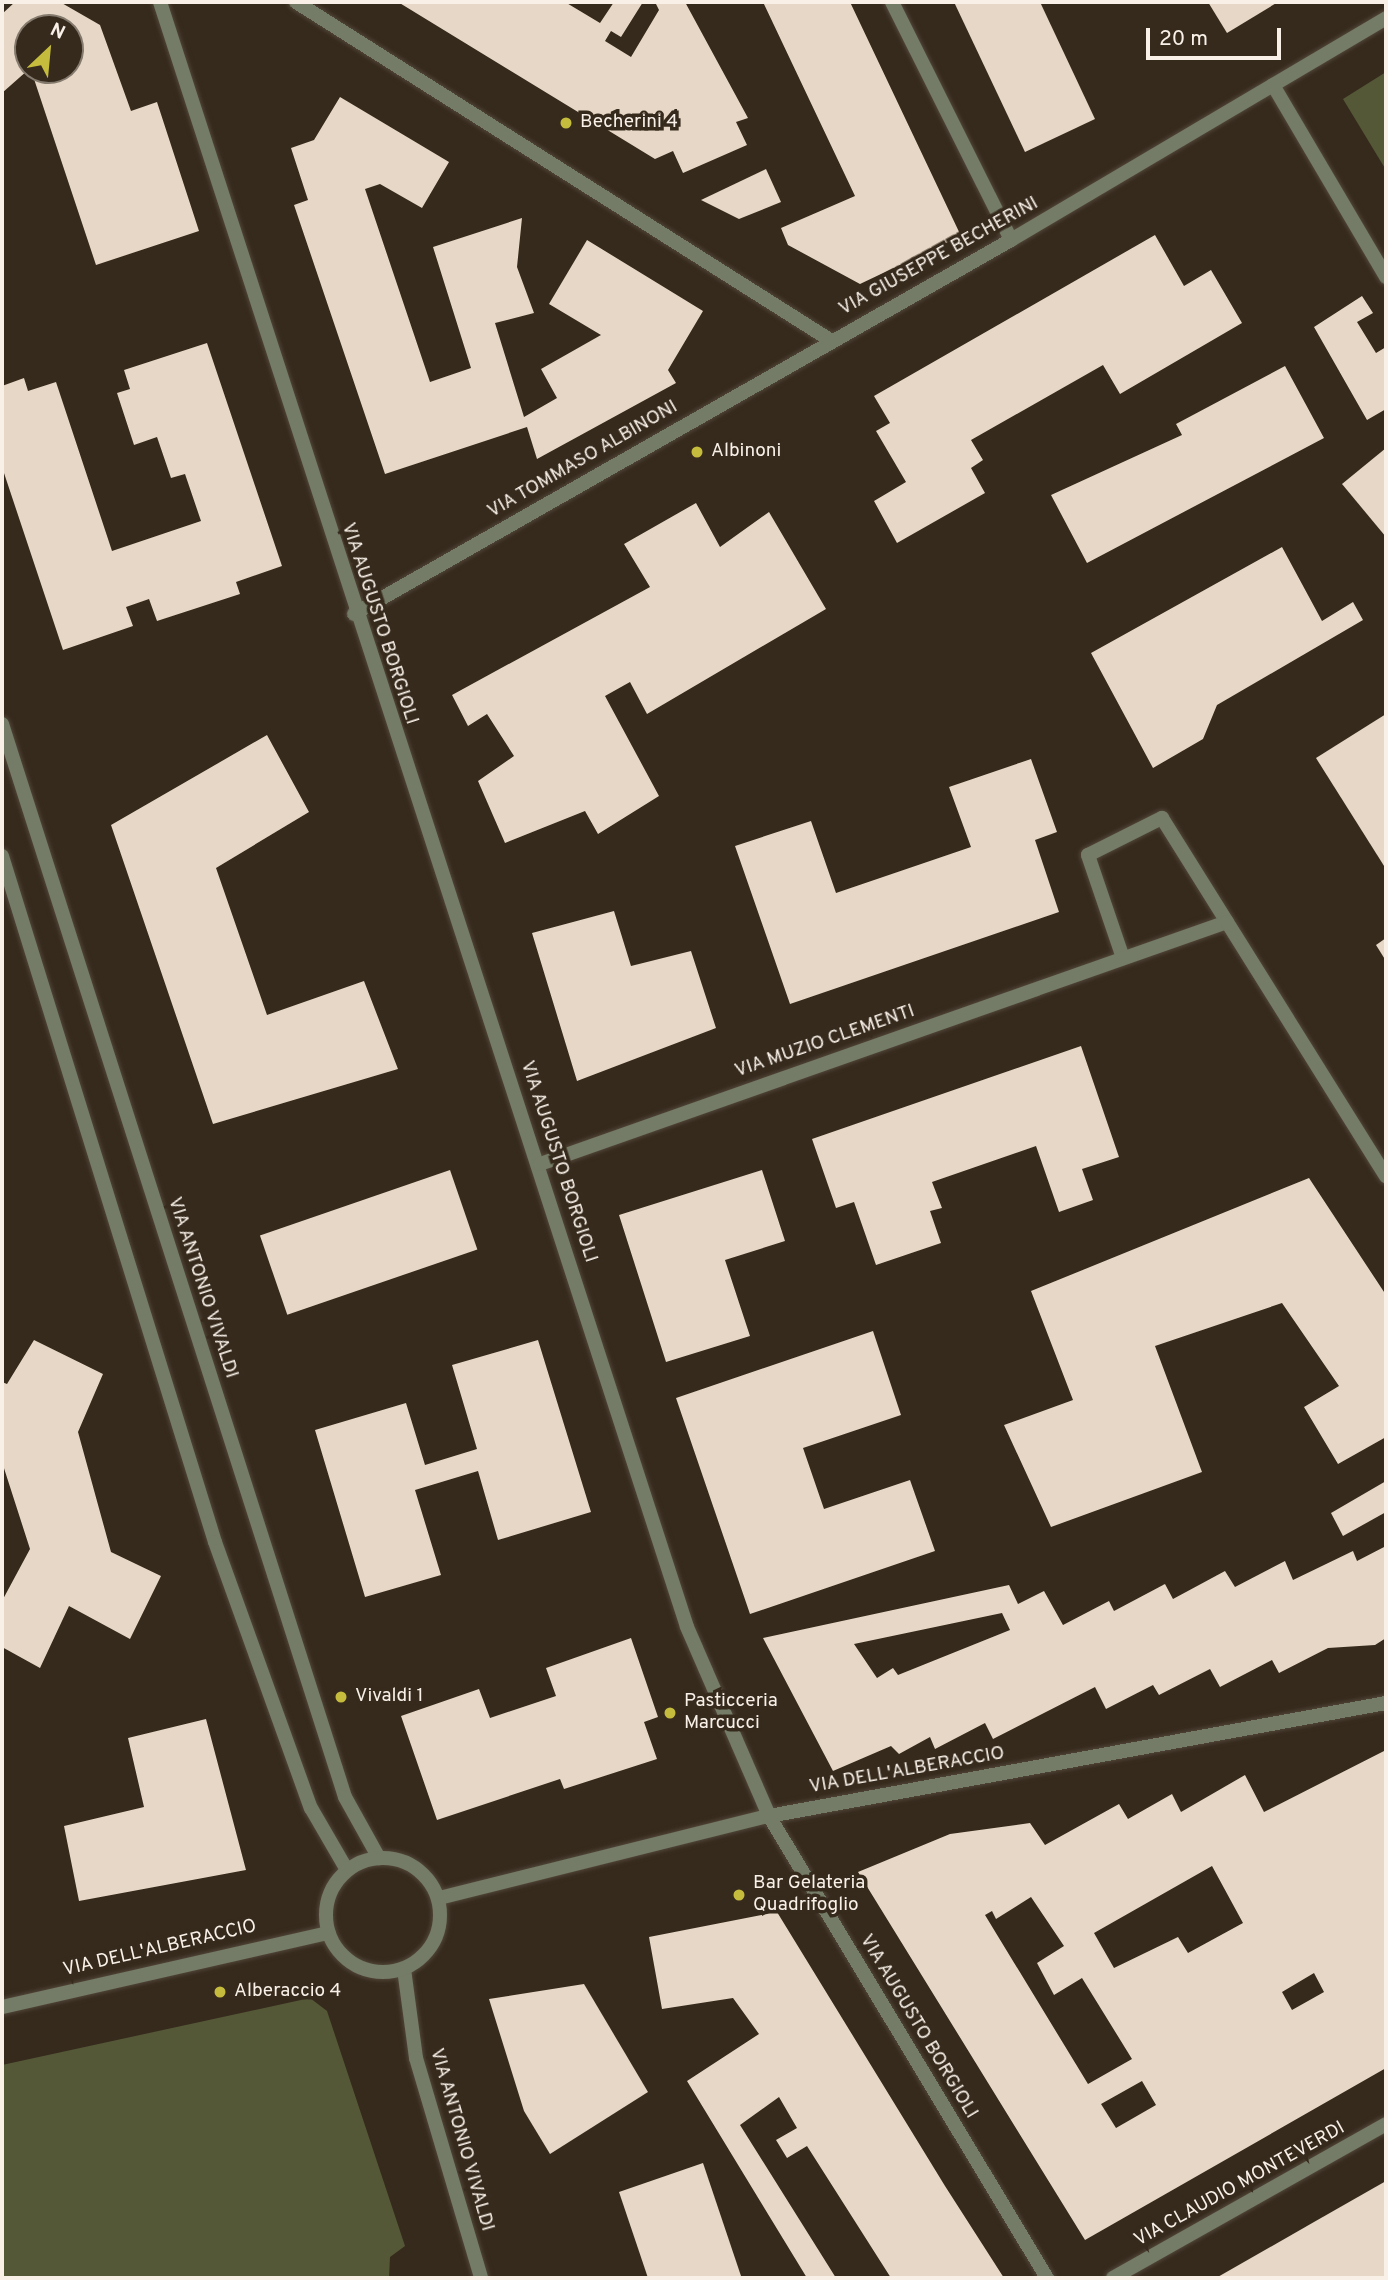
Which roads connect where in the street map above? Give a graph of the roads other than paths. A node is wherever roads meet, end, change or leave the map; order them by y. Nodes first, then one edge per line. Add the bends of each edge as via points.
1 (160, 2) edge
2 (296, 2) edge
3 (892, 2) edge
4 (1386, 18) edge
5 (1273, 85) junction
6 (1011, 240) junction
7 (1386, 277) edge
8 (831, 340) junction
9 (354, 614) junction
10 (2, 724) edge
11 (2, 856) edge
12 (1227, 922) junction
13 (1123, 958) junction
14 (540, 1164) junction
15 (1386, 1176) edge
16 (1386, 1703) edge
17 (769, 1816) junction
18 (379, 1857) junction
19 (347, 1870) junction
20 (439, 1898) junction
21 (329, 1933) junction
22 (404, 1969) junction
23 (2, 2007) edge
24 (1386, 2124) edge
25 (481, 2278) edge
26 (1047, 2278) edge
27 (1113, 2278) edge

1 - 9 street, VIA AUGUSTO BORGIOLI
2 - 8 street, VIA GIUSEPPE BECHERINI
3 - 6 street
4 - 5 street, VIA GIUSEPPE BECHERINI
5 - 6 street, VIA GIUSEPPE BECHERINI
5 - 7 street
6 - 8 street, VIA GIUSEPPE BECHERINI
8 - 9 street, VIA TOMMASO ALBINONI
9 - 14 street, VIA AUGUSTO BORGIOLI
10 - 18 street, VIA ANTONIO VIVALDI via 345,1797
11 - 19 street via 215,1542 311,1808
12 - 13 street, VIA MUZIO CLEMENTI
12 - 13 street via 1162,818 1088,855
12 - 15 street
13 - 14 street, VIA MUZIO CLEMENTI
14 - 17 street, VIA AUGUSTO BORGIOLI via 687,1627
16 - 17 street, VIA DELL'ALBERACCIO
17 - 20 street, VIA DELL'ALBERACCIO
17 - 26 street, VIA AUGUSTO BORGIOLI
18 - 19 street
18 - 20 street via 420,1871
19 - 21 street via 327,1901
20 - 22 street via 434,1943
21 - 22 street via 338,1951 363,1969
21 - 23 street, VIA DELL'ALBERACCIO
22 - 25 street, VIA ANTONIO VIVALDI via 416,2058
24 - 27 street, VIA CLAUDIO MONTEVERDI

